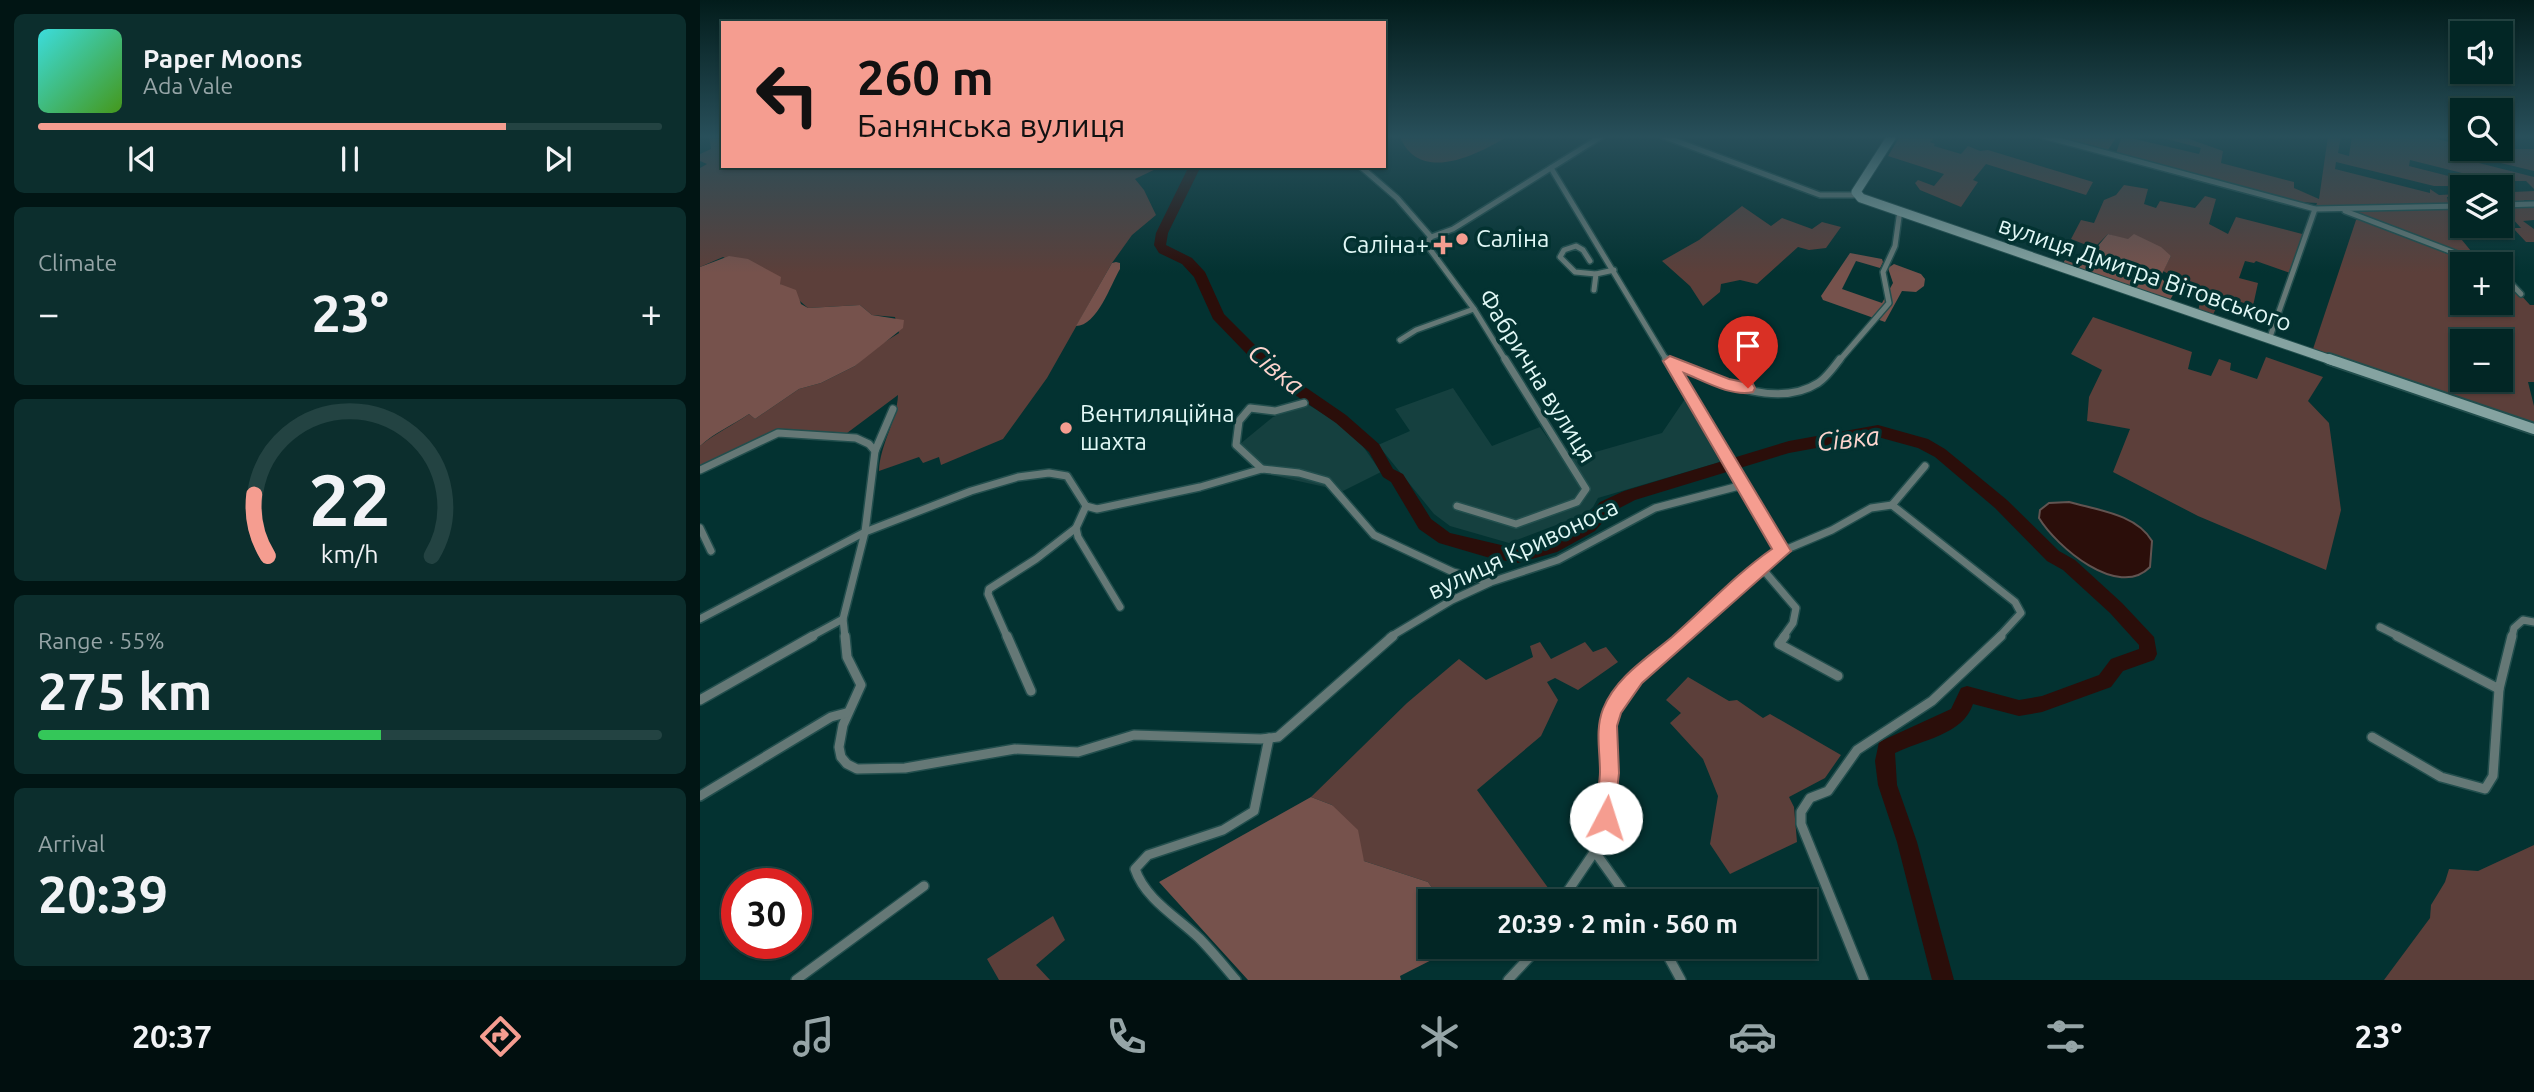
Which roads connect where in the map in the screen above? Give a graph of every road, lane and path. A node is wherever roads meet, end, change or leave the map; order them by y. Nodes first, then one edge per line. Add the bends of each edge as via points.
1 (1378, 182) edge
2 (1529, 182) edge
3 (1559, 182) edge
4 (1785, 182) edge
5 (1863, 182) edge
6 (2213, 182) edge
7 (1857, 195) junction
8 (2534, 204) edge
9 (2513, 205) edge
10 (2450, 206) edge
11 (2315, 209) junction
12 (2341, 209) junction
13 (1900, 210) junction
14 (1431, 237) junction
15 (2453, 252) edge
16 (1590, 261) dead end
17 (1614, 270) junction
18 (1596, 274) junction
19 (1581, 275) junction
20 (1595, 282) junction
21 (2513, 286) edge
22 (1594, 290) dead end
23 (2521, 294) dead end
24 (1474, 309) junction
25 (2270, 337) junction
26 (1400, 340) dead end
27 (1670, 361) junction
28 (1304, 403) dead end
29 (892, 409) dead end
30 (2534, 429) edge
31 (875, 451) junction
32 (1925, 466) dead end
33 (1262, 469) junction
34 (700, 470) edge
35 (1743, 485) junction
36 (1892, 505) junction
37 (1086, 506) junction
38 (1457, 506) dead end
39 (700, 528) edge
40 (1076, 528) junction
41 (865, 532) junction
42 (711, 551) dead end
43 (1782, 551) junction
44 (1760, 566) junction
45 (1490, 582) junction
46 (1120, 607) dead end
47 (700, 619) edge
48 (843, 619) junction
49 (2534, 622) edge
50 (2380, 627) dead end
51 (1838, 676) dead end
52 (2499, 688) junction
53 (1031, 691) dead end
54 (700, 700) edge
55 (846, 713) junction
56 (2372, 737) dead end
57 (1269, 738) junction
58 (700, 796) edge
59 (1595, 852) junction
60 (924, 886) dead end
61 (1566, 889) edge
62 (1621, 889) edge
63 (1528, 959) edge
64 (1670, 959) edge
65 (796, 980) edge
66 (1236, 980) edge
67 (1508, 980) edge
68 (1681, 980) edge
69 (1864, 980) edge

1 - 14 street
2 - 14 street via 1453,229
3 - 17 street
4 - 7 street, вулиця Дмитра Вітовського via 1820,195
5 - 7 main road
6 - 11 street
7 - 13 main road, вулиця Дмитра Вітовського
8 - 9 street
10 - 12 street
11 - 12 street
11 - 25 street
12 - 15 street
13 - 25 main road, вулиця Дмитра Вітовського
13 - 27 street via 1895,246 1883,272 1889,303 1810,389 1788,394 1726,384
14 - 24 street, Фабрична вулиця via 1426,244
16 - 19 street via 1576,246 1564,250 1560,257 1564,267
17 - 18 street
17 - 27 street
18 - 19 street
18 - 20 street
19 - 20 street
20 - 22 street
21 - 23 street
24 - 26 street
24 - 38 street, Фабрична вулиця via 1586,489 1577,502 1516,524
25 - 30 main road, вулиця Дмитра Вітовського
27 - 35 street
28 - 33 street via 1275,411 1250,408 1239,421 1236,445
29 - 31 street
31 - 34 street via 856,438 778,433
31 - 41 street
32 - 36 street
33 - 37 street via 1137,501 1097,509
33 - 45 street via 1327,481 1374,535 1433,563
35 - 43 street
35 - 45 street, вулиця Кривоноса via 1655,508 1558,560
36 - 43 street via 1870,509
36 - 69 street via 2015,602 2021,613 1932,701 1857,750 1828,791 1810,798 1801,812 1801,824
37 - 40 street
37 - 41 street via 1067,476 1049,473 971,491
39 - 42 street
40 - 46 street
40 - 53 street via 989,589
41 - 47 street
41 - 48 street
43 - 44 street
44 - 51 street via 1796,608 1793,623 1779,644
44 - 59 street via 1636,677 1613,708 1607,726 1609,800
45 - 57 street, вулиця Кривоноса via 1383,642 1290,728
48 - 54 street
48 - 55 street via 847,657 861,685
49 - 52 street via 2523,620 2514,628
50 - 52 street
52 - 56 street via 2493,776 2485,789 2471,788 2421,766
55 - 57 street via 839,751 845,763 876,770 1029,748 1076,752 1130,735
55 - 58 street via 831,717
57 - 66 street via 1254,811 1223,830 1148,855 1135,869 1152,894
59 - 61 street
59 - 62 street
60 - 65 street
63 - 67 street
64 - 68 street

